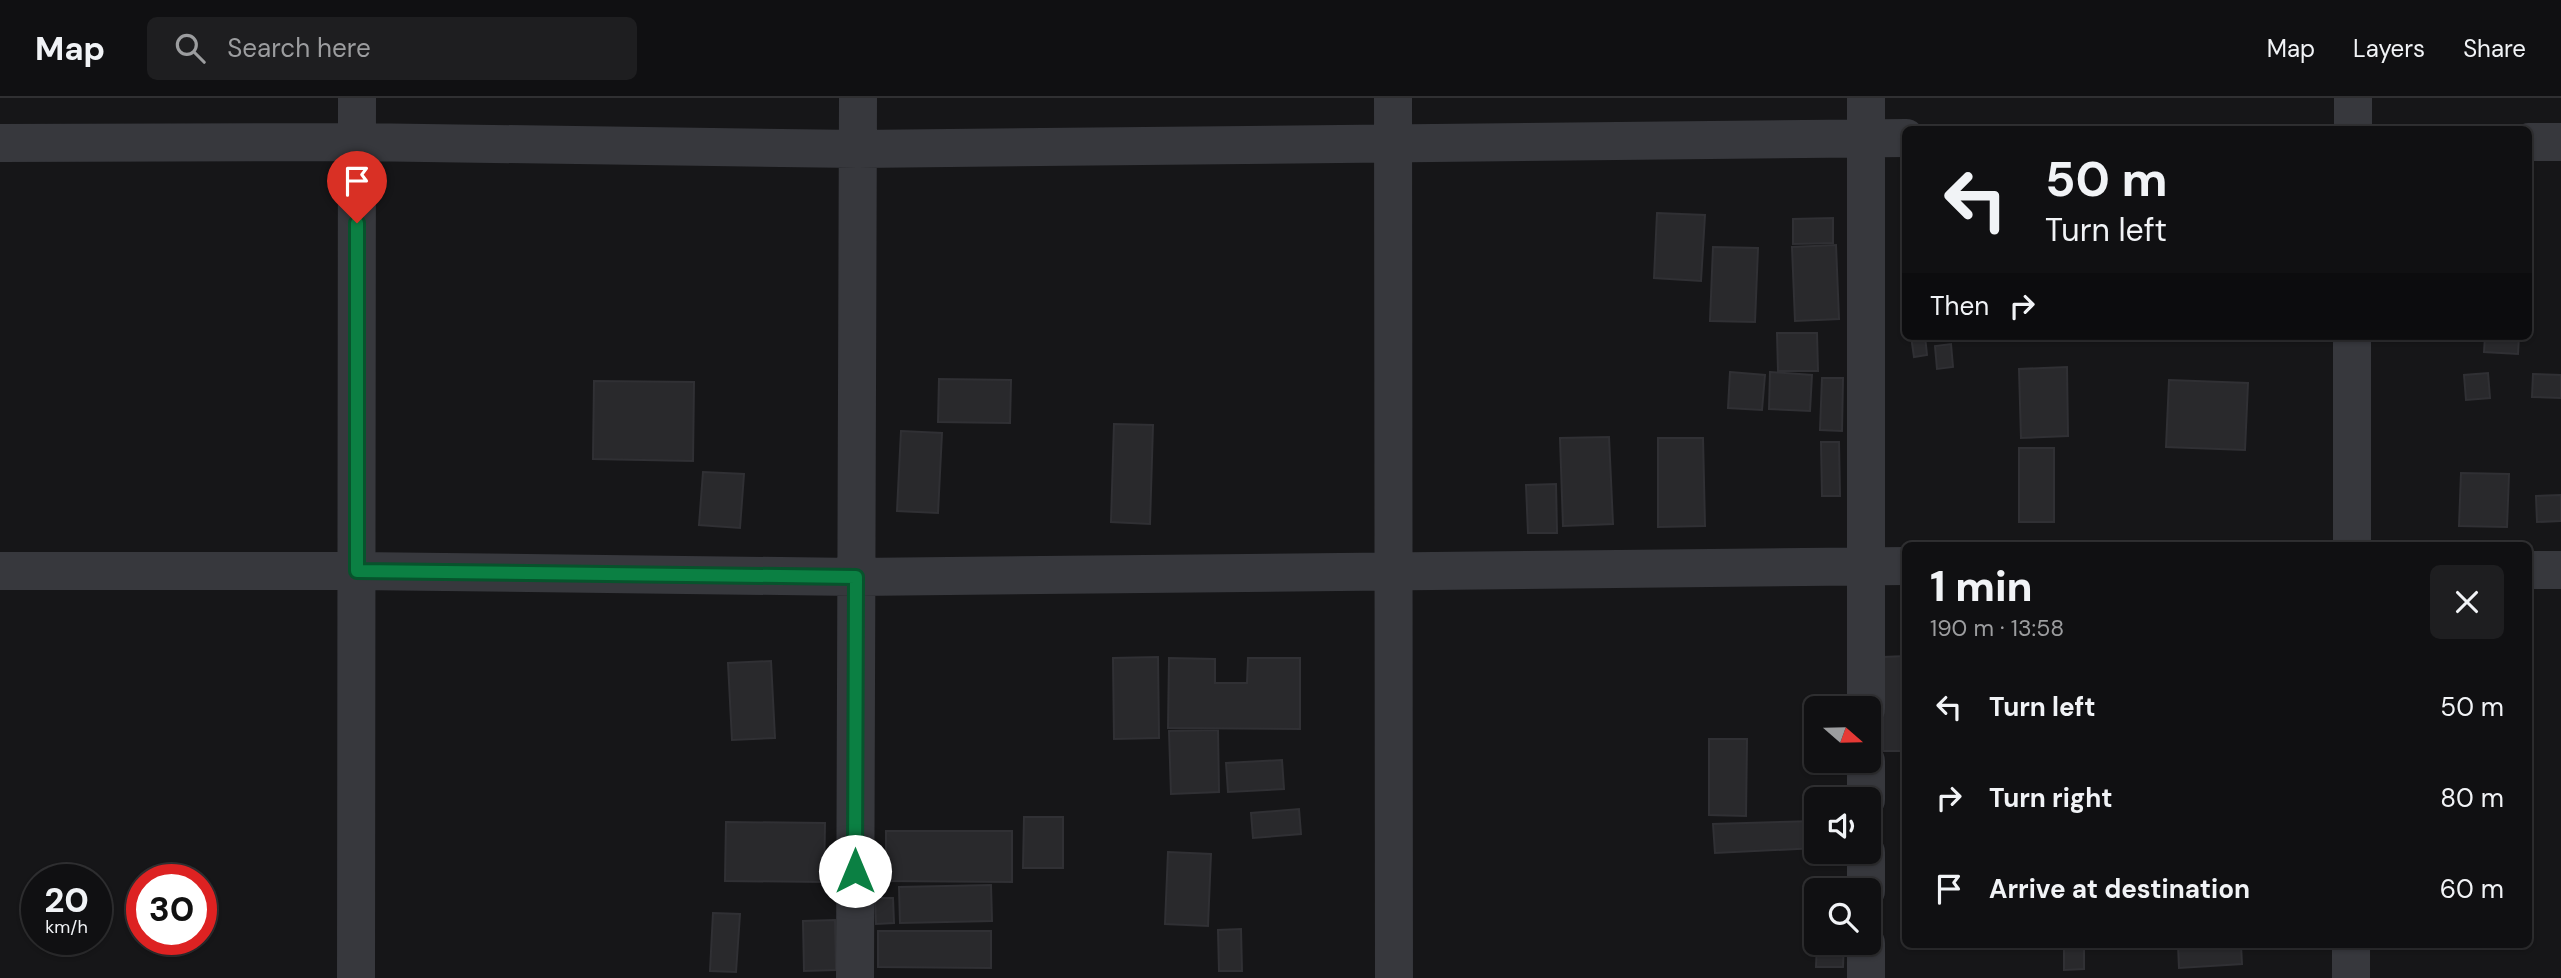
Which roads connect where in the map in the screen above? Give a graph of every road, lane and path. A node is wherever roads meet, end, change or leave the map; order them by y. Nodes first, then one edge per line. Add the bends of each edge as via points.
1 (357, 98) edge
2 (858, 98) edge
3 (1393, 98) edge
4 (1866, 98) edge
5 (2353, 98) edge
6 (2353, 126) edge
7 (1866, 138) junction
8 (1902, 138) edge
9 (357, 142) junction
10 (1393, 142) junction
11 (2532, 142) edge
12 (2561, 142) edge
13 (0, 143) edge
14 (858, 149) junction
15 (2353, 340) edge
16 (2352, 542) edge
17 (1866, 566) junction
18 (1902, 566) edge
19 (1394, 570) junction
20 (2532, 570) edge
21 (2561, 570) edge
22 (0, 571) edge
23 (357, 571) junction
24 (856, 577) junction
25 (1866, 696) edge
26 (2351, 948) edge
27 (1866, 955) edge
28 (356, 978) edge
29 (855, 978) edge
30 (1394, 978) edge
31 (1866, 978) edge
32 (2351, 978) edge

1 - 9 street
2 - 14 street
3 - 10 street
4 - 7 street
5 - 6 street
7 - 8 street
7 - 10 street
7 - 17 street
9 - 13 street
9 - 14 street
9 - 23 street
10 - 14 street
10 - 19 street
11 - 12 street
14 - 24 street
15 - 16 street
17 - 18 street
17 - 19 street
17 - 25 street
19 - 24 street
19 - 30 street
20 - 21 street
22 - 23 street
23 - 24 street
23 - 28 street
24 - 29 street
26 - 32 street
27 - 31 street

